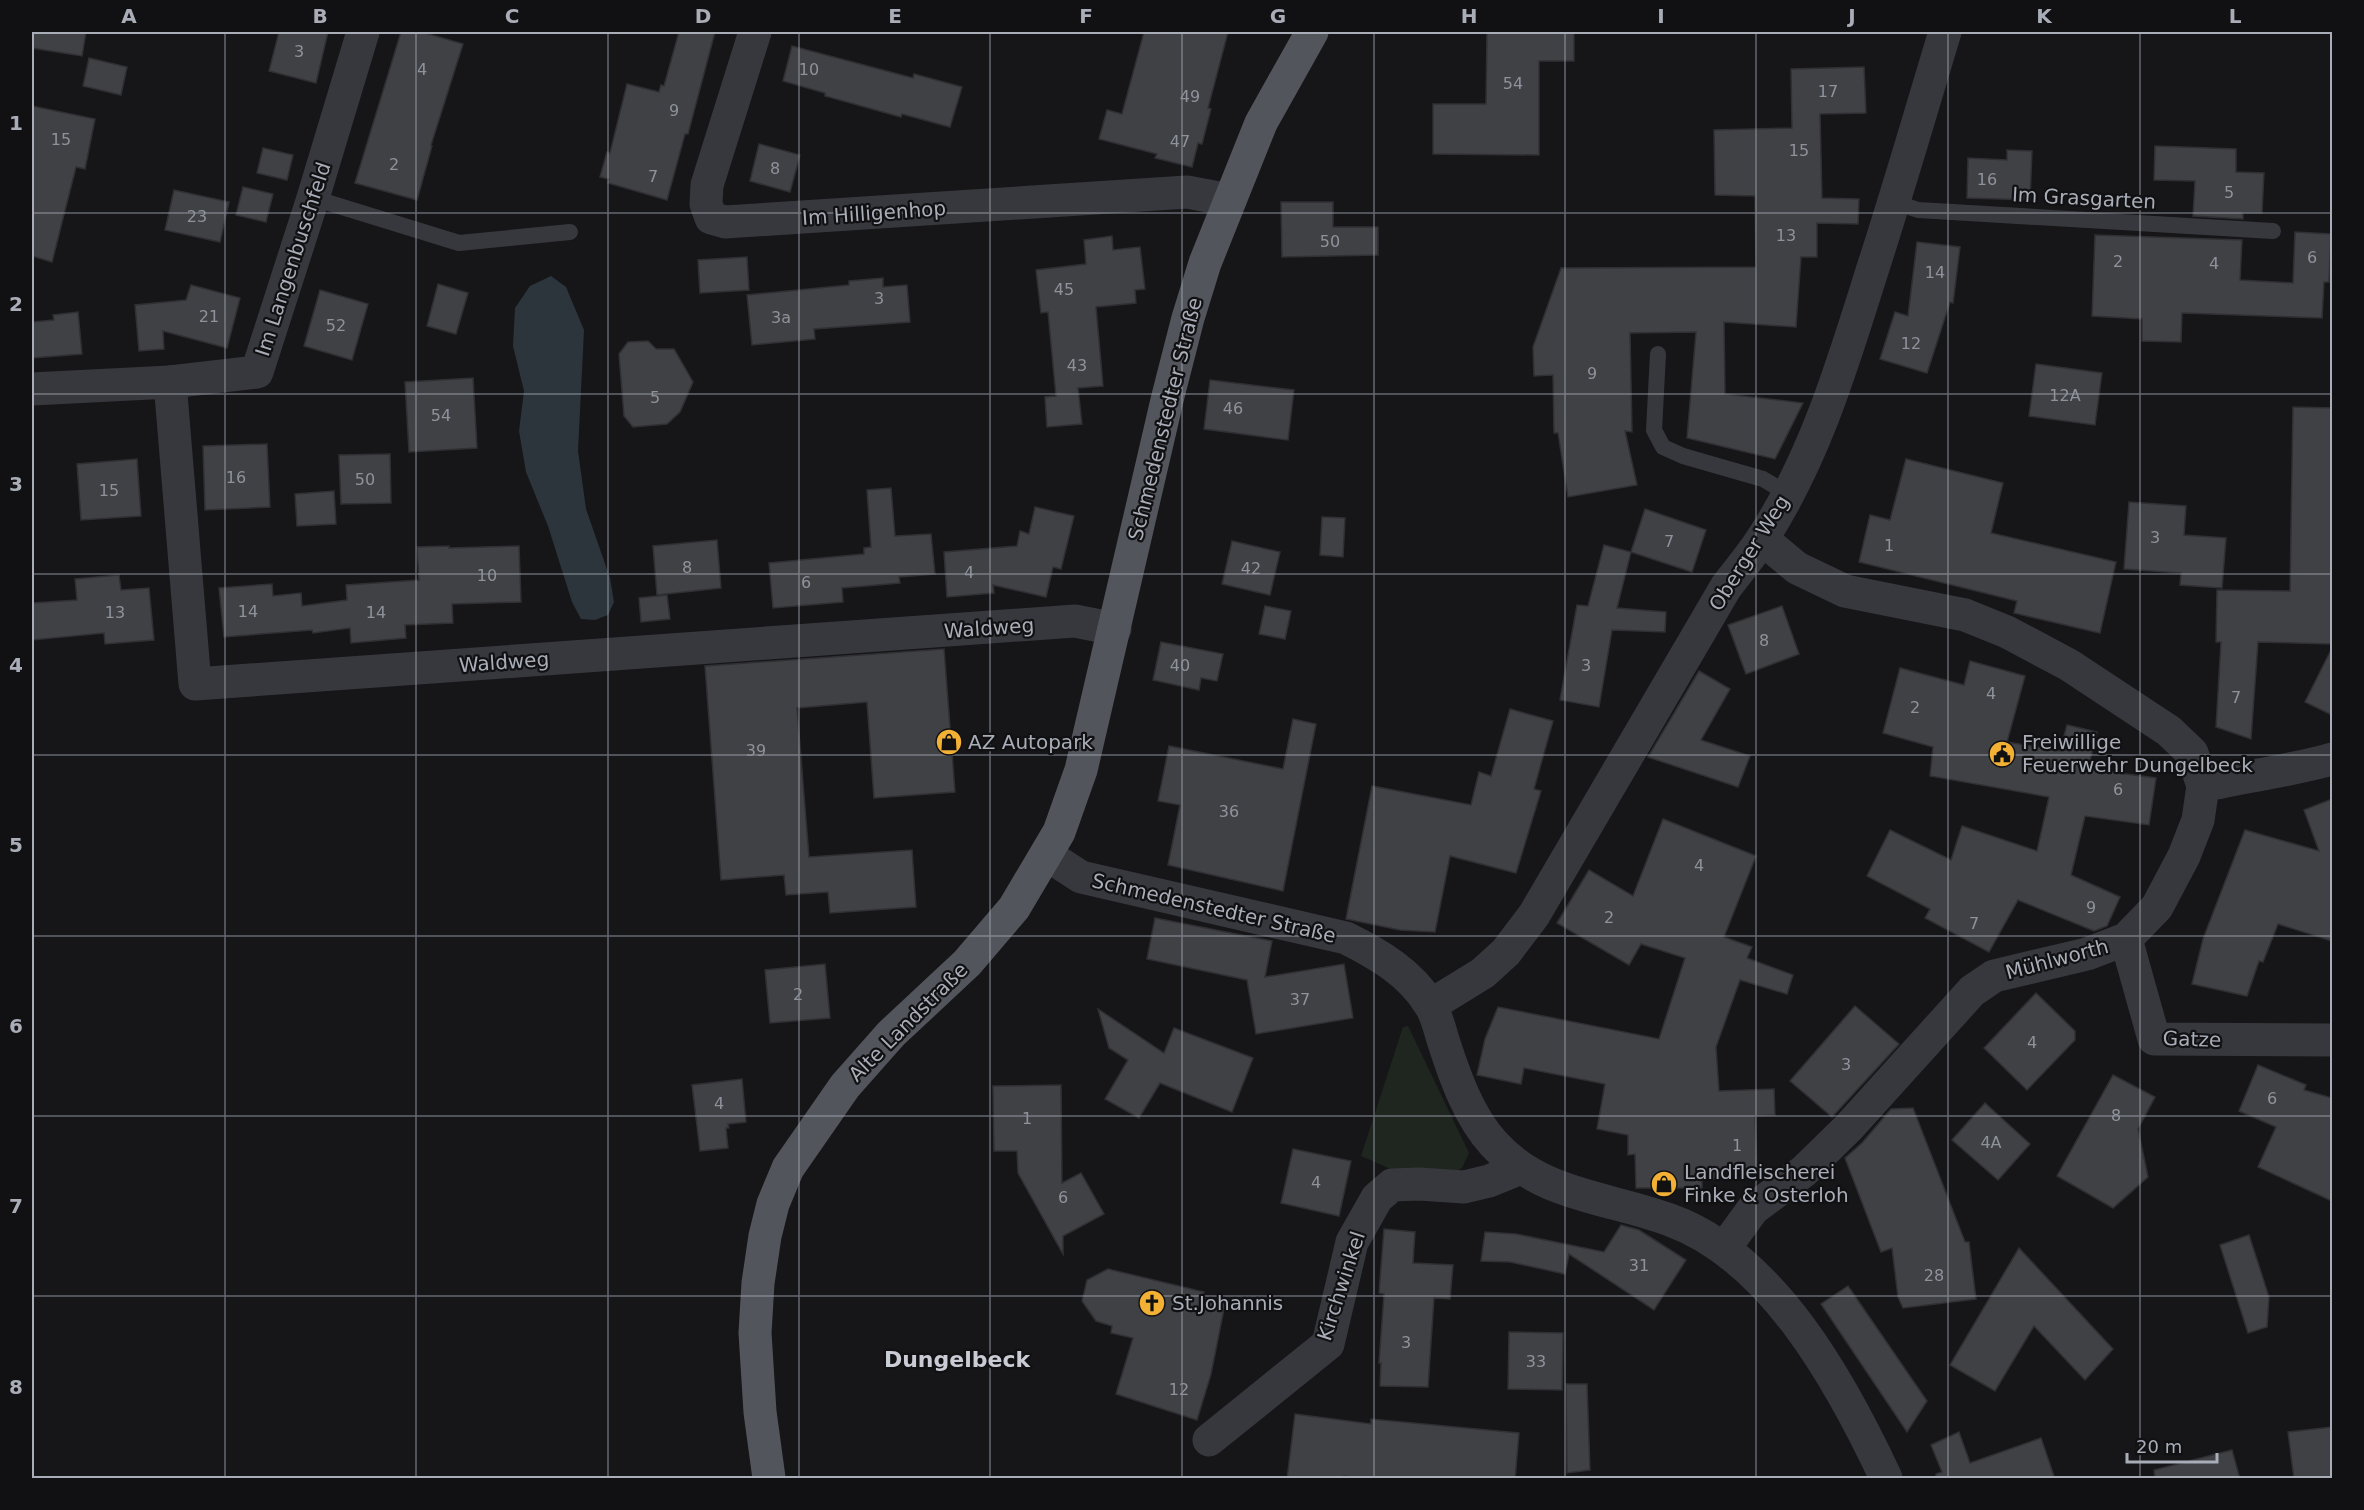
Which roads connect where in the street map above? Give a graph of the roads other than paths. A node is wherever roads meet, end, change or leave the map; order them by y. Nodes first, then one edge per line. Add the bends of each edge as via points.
1 (363, 32) edge
2 (756, 32) edge
3 (1312, 32) edge
4 (1945, 32) edge
5 (313, 198) junction
6 (1230, 200) junction
7 (1894, 202) junction
8 (2273, 231) dead end
9 (570, 232) dead end
10 (1658, 354) dead end
11 (170, 382) junction
12 (32, 389) edge
13 (1788, 494) junction
14 (1762, 539) junction
15 (1114, 629) junction
16 (2332, 759) edge
17 (2203, 786) junction
18 (1047, 855) junction
19 (2126, 939) junction
20 (1431, 1005) junction
21 (2332, 1040) edge
22 (1521, 1168) junction
23 (1724, 1249) junction
24 (1209, 1440) dead end
25 (769, 1479) edge
26 (1886, 1479) edge

1 - 5 street, Im Langenbuschfeld
2 - 6 street, Im Hilligenhop via 707,185 706,204 711,218 725,222 1186,192
3 - 6 main road, Schmedenstedter Straße via 1261,123
4 - 7 street, Oberger Weg
5 - 9 lane via 459,243
5 - 11 street, Im Langenbuschfeld via 257,372
6 - 15 main road, Schmedenstedter Straße via 1188,318
7 - 8 lane, Im Grasgarten via 1918,210
7 - 13 street, Oberger Weg via 1830,399
10 - 13 lane via 1654,430 1663,447 1763,479
11 - 12 street, Im Langenbuschfeld
11 - 15 street, Waldweg via 195,684 1075,621
13 - 14 street, Oberger Weg
14 - 17 street via 1797,568 1845,591 1965,615 2069,665 2169,731 2192,753
14 - 20 street, Oberger Weg via 1726,587 1534,915 1506,952 1483,973
15 - 18 main road, Schmedenstedter Straße via 1081,770
16 - 17 street
17 - 19 street, Mühlworth via 2198,820 2184,856 2157,907
18 - 20 street, Schmedenstedter Straße via 1081,877 1346,938 1381,955
18 - 25 main road, Alte Landstraße via 1014,908 967,963 891,1034 845,1086 788,1168 771,1215 758,1283 755,1332
19 - 21 street, Gatze via 2154,1039
19 - 23 street, Mühlworth via 2086,954 1994,976 1972,991 1842,1134 1804,1171 1753,1209
20 - 22 street, Schmedenstedter Straße via 1474,1115 1493,1144
22 - 23 street, Schmedenstedter Straße via 1547,1184 1671,1220
22 - 24 street, Kirchwinkel via 1464,1187 1392,1185 1377,1197 1352,1242 1328,1344
23 - 26 street, Schmedenstedter Straße via 1766,1284 1795,1322 1846,1400

